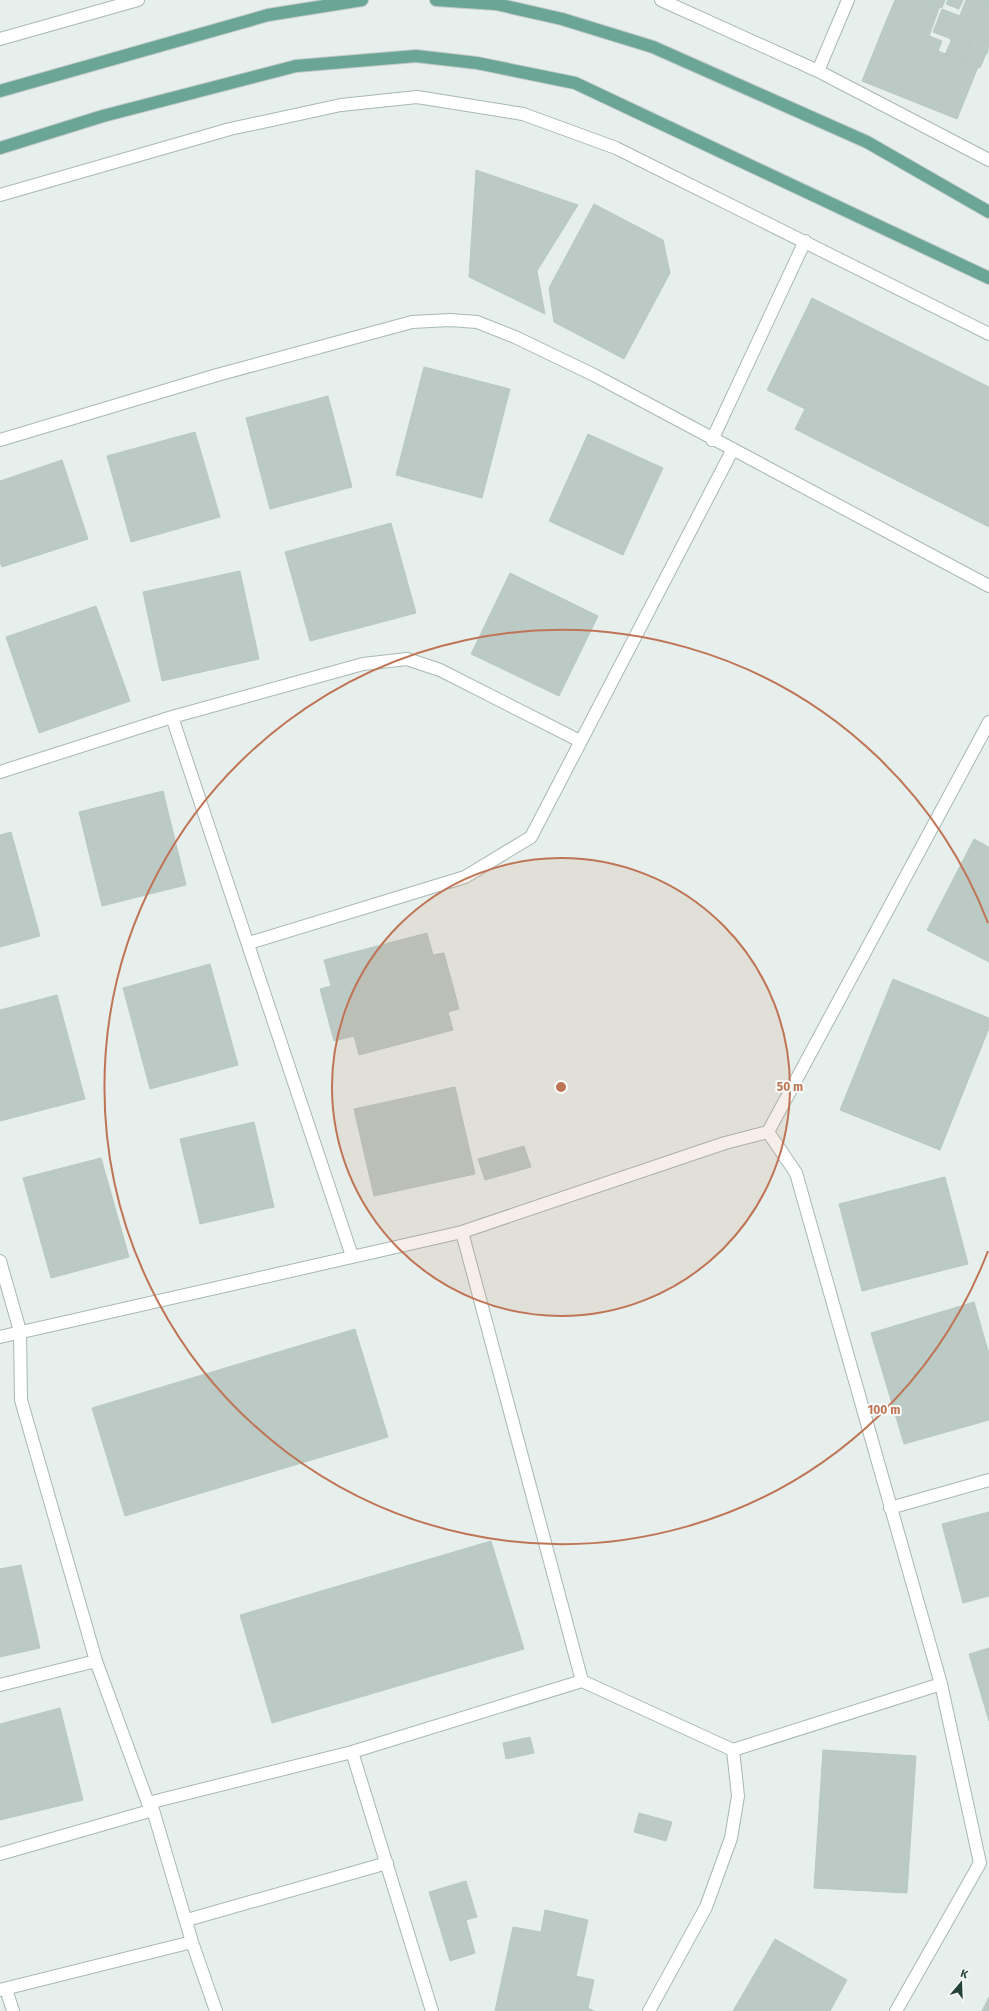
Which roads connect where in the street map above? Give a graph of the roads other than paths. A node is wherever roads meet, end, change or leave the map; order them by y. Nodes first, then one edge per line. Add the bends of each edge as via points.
1 (138, 0) edge
2 (362, 0) edge
3 (436, 0) edge
4 (661, 0) edge
5 (848, 0) edge
6 (0, 39) edge
7 (818, 71) junction
8 (0, 91) edge
9 (0, 148) edge
10 (989, 160) edge
11 (0, 195) edge
12 (989, 212) edge
13 (805, 241) junction
14 (989, 278) edge
15 (989, 334) edge
16 (0, 440) edge
17 (712, 440) junction
18 (733, 449) junction
19 (989, 586) edge
20 (172, 717) junction
21 (989, 722) edge
22 (580, 741) junction
23 (0, 772) edge
24 (249, 943) junction
25 (768, 1132) junction
26 (462, 1232) junction
27 (352, 1256) junction
28 (0, 1261) edge
29 (20, 1331) junction
30 (0, 1337) edge
31 (989, 1480) edge
32 (890, 1508) junction
33 (96, 1661) junction
34 (582, 1682) junction
35 (941, 1684) junction
36 (0, 1685) edge
37 (732, 1750) junction
38 (352, 1752) junction
39 (151, 1806) junction
40 (0, 1854) edge
41 (387, 1864) junction
42 (984, 1866) edge
43 (187, 1920) junction
44 (192, 1942) junction
45 (3, 1990) edge
46 (13, 2011) edge
47 (216, 2011) edge
48 (432, 2011) edge
49 (649, 2011) edge
50 (896, 2011) edge

1 - 6 street
2 - 8 main road via 268,14
3 - 12 main road via 496,4 562,19 653,47 867,142
4 - 7 street
5 - 7 street
7 - 10 street
9 - 14 main road via 103,116 296,66 416,56 477,63 575,82
11 - 13 street via 230,129 341,106 416,97 523,114 616,148
13 - 15 street
13 - 17 street
16 - 17 street via 217,375 412,322 450,320 476,322 515,337 594,375
17 - 18 street
18 - 19 street
18 - 22 street
20 - 22 street via 363,664 407,659 440,670
20 - 23 street
20 - 24 street
21 - 25 street
22 - 24 street via 531,837 466,877
24 - 27 street
25 - 26 street via 724,1143
25 - 32 street via 796,1173
26 - 27 street
26 - 34 street
27 - 29 street
28 - 29 street
29 - 30 street
29 - 33 street via 21,1400
31 - 32 street
32 - 35 street
33 - 36 street
33 - 39 street
34 - 37 street
34 - 38 street
35 - 37 street
35 - 42 street
37 - 49 street via 738,1796 731,1838 706,1907
38 - 39 street
38 - 41 street
39 - 40 street
39 - 43 street
41 - 43 street
41 - 48 street
42 - 50 street
43 - 44 street
44 - 45 street
44 - 47 street
45 - 46 street

